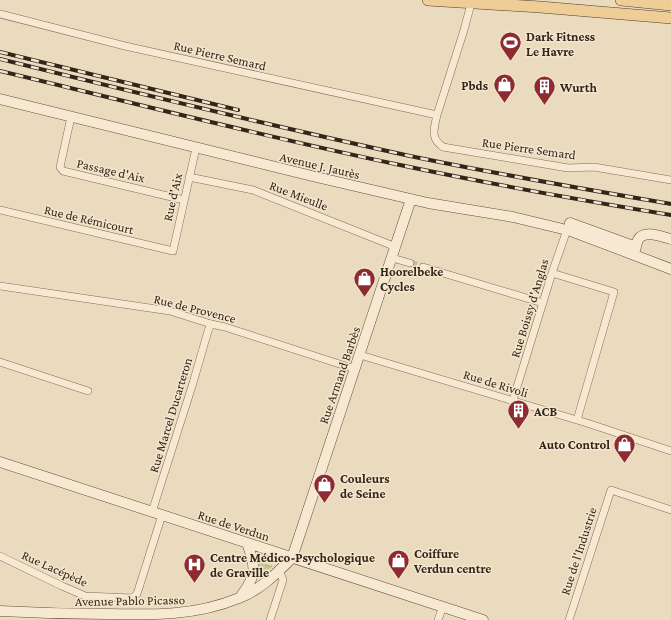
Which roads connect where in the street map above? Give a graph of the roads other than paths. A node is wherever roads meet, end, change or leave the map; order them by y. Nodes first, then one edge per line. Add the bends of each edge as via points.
1 (428, 0) edge
2 (621, 0) edge
3 (472, 2) edge
4 (671, 5) edge
5 (0, 14) edge
6 (671, 18) edge
7 (0, 100) edge
8 (437, 115) junction
9 (71, 117) junction
10 (196, 148) junction
11 (189, 177) junction
12 (671, 180) edge
13 (411, 199) junction
14 (184, 200) junction
15 (0, 210) edge
16 (568, 226) junction
17 (671, 239) edge
18 (396, 247) junction
19 (635, 250) junction
20 (172, 251) joint
21 (392, 258) junction
22 (410, 263) tunnel mouth
23 (423, 267) tunnel mouth
24 (671, 269) edge
25 (553, 270) junction
26 (0, 286) edge
27 (543, 303) junction
28 (212, 324) junction
29 (360, 355) junction
30 (0, 362) edge
31 (355, 369) junction
32 (88, 391) dead end
33 (513, 400) junction
34 (577, 420) junction
35 (671, 452) edge
36 (0, 462) edge
37 (671, 510) edge
38 (157, 514) junction
39 (247, 543) junction
40 (0, 556) edge
41 (292, 558) junction
42 (279, 570) junction
43 (240, 598) junction
44 (443, 606) junction
45 (0, 611) edge
46 (270, 620) edge
47 (438, 620) edge
48 (483, 620) edge
49 (569, 620) edge

1 - 3 main road
2 - 4 main road
3 - 6 main road
3 - 8 street, Rue Pierre Semard
5 - 8 street, Rue Pierre Semard via 125,46
7 - 9 street, Avenue J. Jaurès
8 - 12 street, Rue Pierre Semard via 434,139 443,147 568,168 594,167
9 - 10 street, Avenue J. Jaurès
9 - 14 street, Passage d'Aix via 60,167 63,171
10 - 11 street, Rue d'Aix
10 - 13 street, Avenue J. Jaurès
11 - 14 street, Rue d'Aix
11 - 18 street, Rue Mieulle via 253,190
13 - 16 street, Avenue J. Jaurès
13 - 18 street, Rue Armand Barbès
14 - 20 street, Rue d'Aix
15 - 20 street, Rue de Rémicourt
16 - 19 street, Avenue J. Jaurès
16 - 25 street, Rue Boissy d'Anglas
17 - 19 street via 643,235 638,239
18 - 21 street, Rue Armand Barbès
19 - 24 street, Avenue J. Jaurès
21 - 22 street
21 - 29 street, Rue Armand Barbès
23 - 27 street
25 - 27 street, Rue Boissy d'Anglas
25 - 34 street via 614,292
26 - 28 street, Rue de Provence via 170,311
27 - 33 street, Rue Boissy d'Anglas
28 - 31 street, Rue de Provence
28 - 38 street, Rue Marcel Ducarteron
29 - 31 street, Rue Armand Barbès
29 - 33 street, Rue de Rivoli
30 - 32 street
31 - 41 street, Rue Armand Barbès
33 - 34 street, Rue de Rivoli
34 - 35 street, Rue de Rivoli
36 - 38 street, Rue de Verdun
37 - 49 street, Rue de l'Industrie via 611,490
38 - 39 street, Rue de Verdun
38 - 40 street, Rue Lacépède via 137,594 132,598 85,596
39 - 41 street, Rue de Verdun
39 - 43 street via 254,574
41 - 42 street, Avenue Pablo Picasso
41 - 44 street, Rue de Verdun
42 - 43 street, Avenue Pablo Picasso via 257,589
42 - 46 street via 282,580
43 - 45 street, Avenue Pablo Picasso via 214,607 179,614 55,614
44 - 47 street
44 - 48 street, Rue de Verdun

